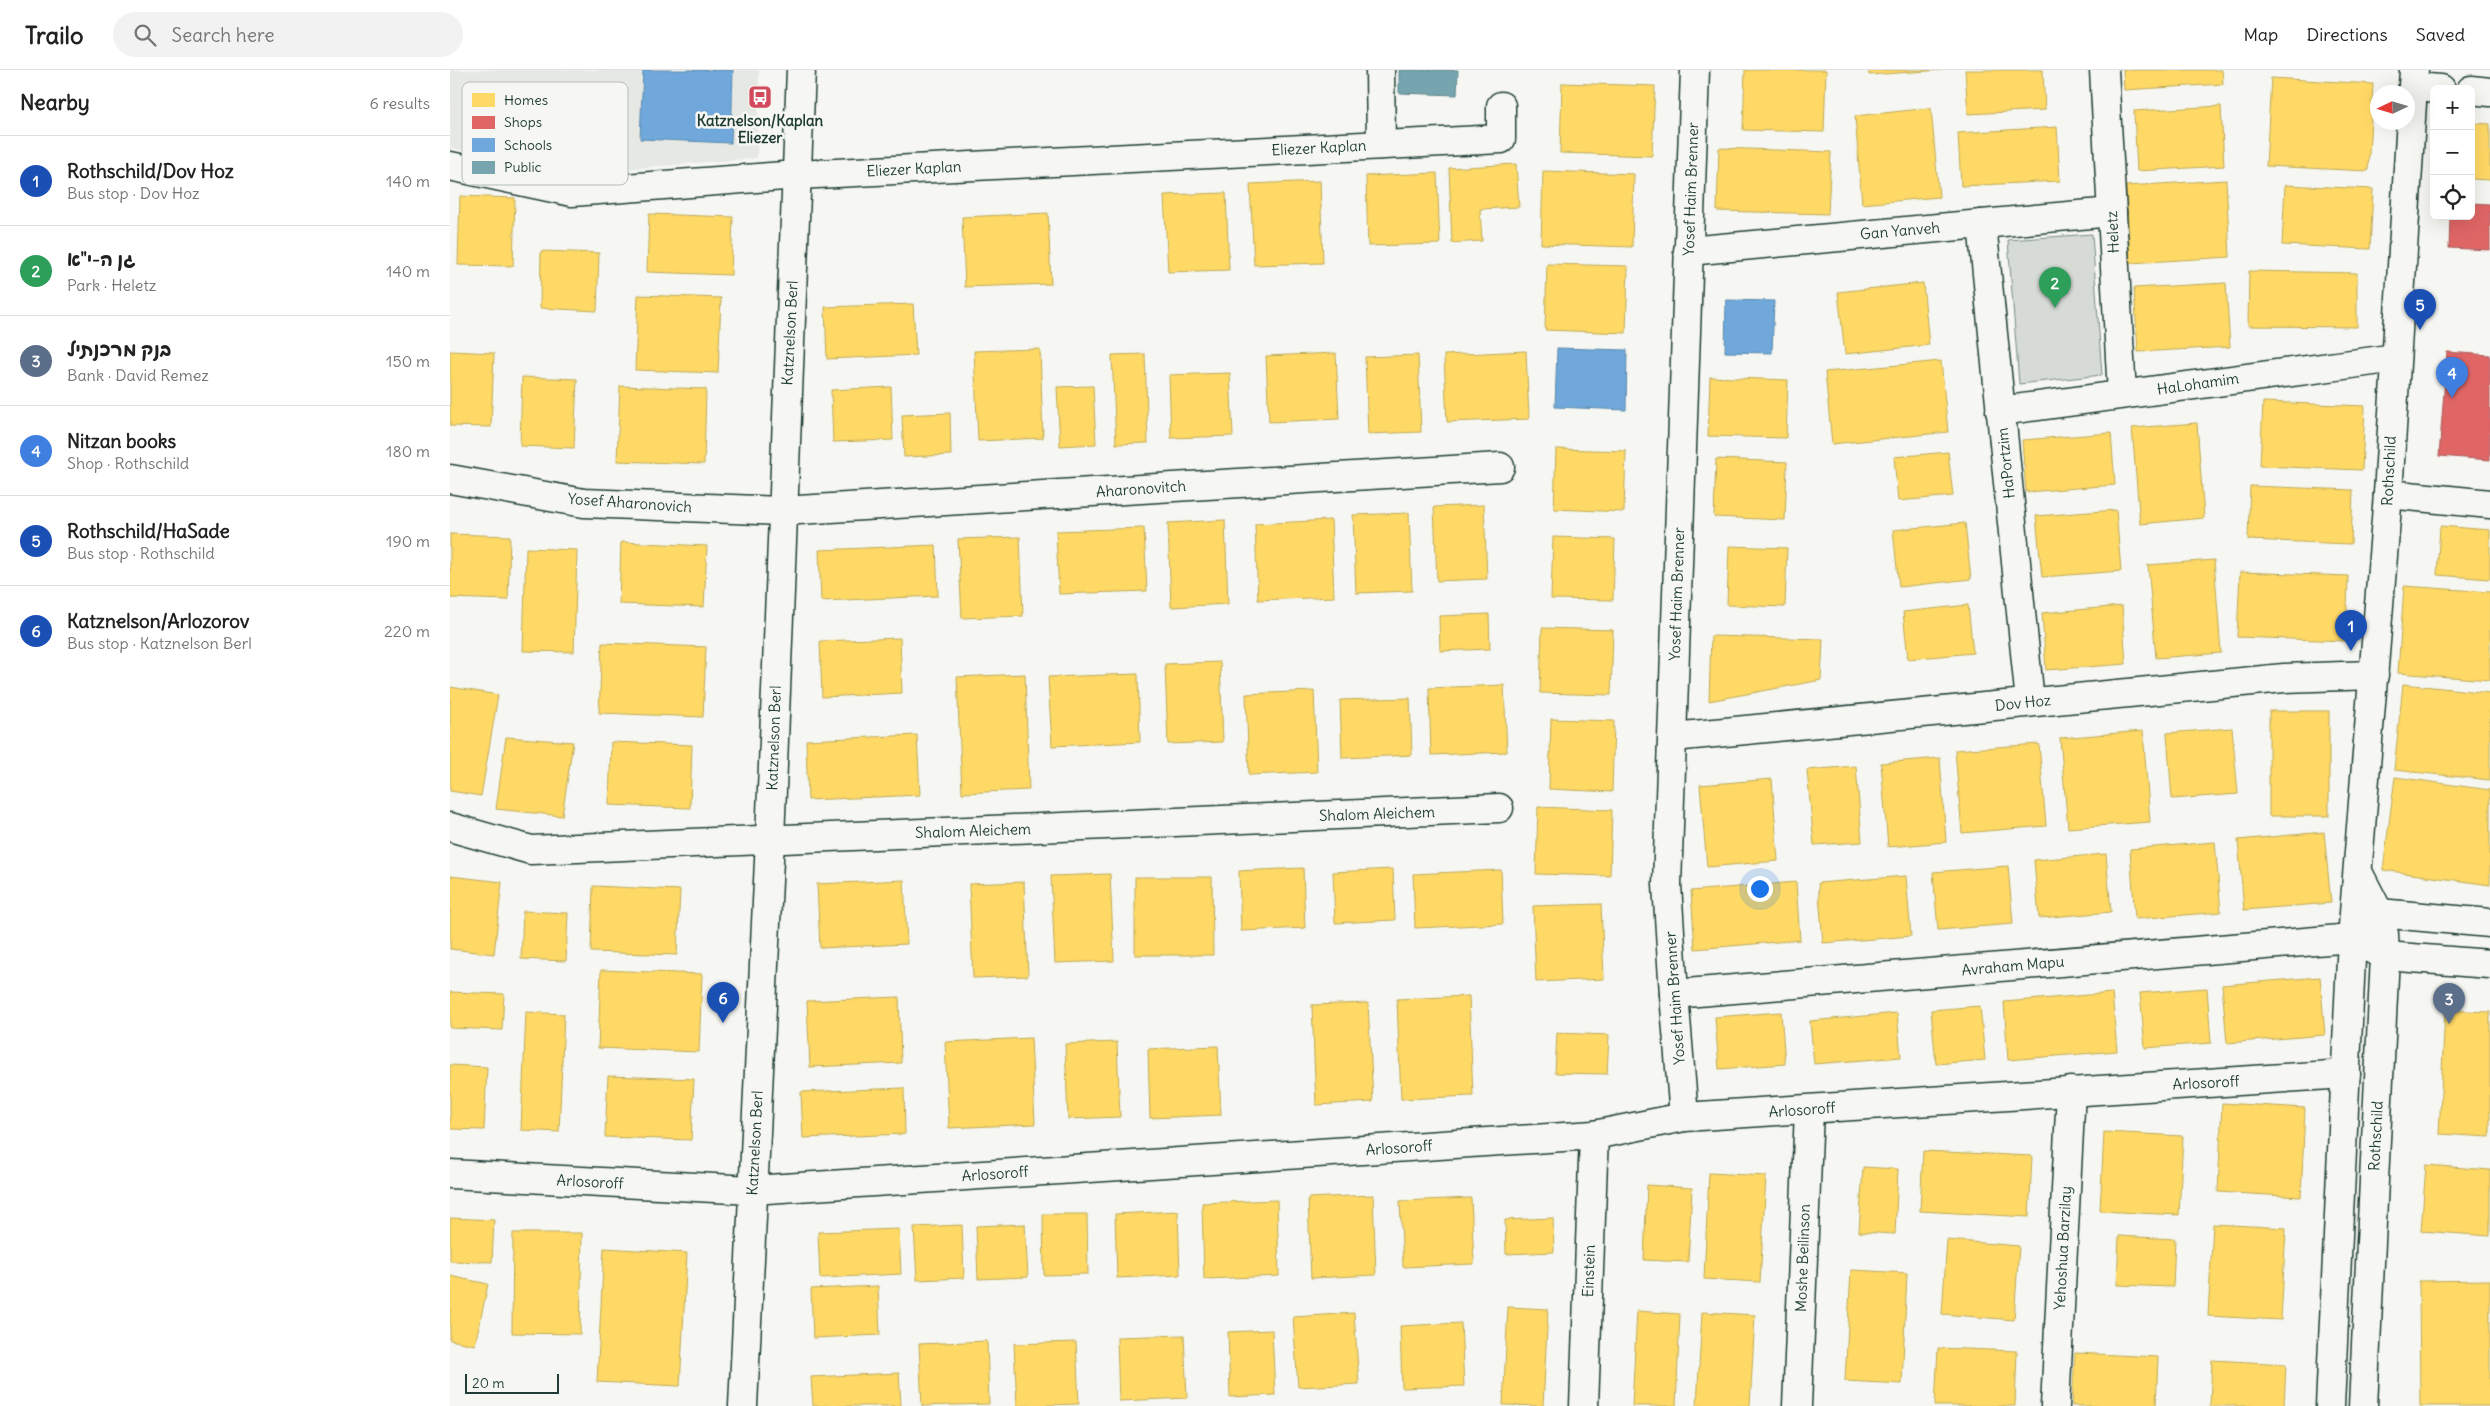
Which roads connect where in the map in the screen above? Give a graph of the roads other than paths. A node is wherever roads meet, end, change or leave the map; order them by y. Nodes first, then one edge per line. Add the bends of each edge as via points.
1 (801, 70) edge
2 (1380, 70) edge
3 (1696, 70) edge
4 (2104, 70) edge
5 (2413, 79) edge
6 (2430, 85) edge
7 (2475, 90) edge
8 (2490, 92) edge
9 (1501, 106) dead end
10 (1382, 145) junction
11 (797, 175) junction
12 (539, 185) edge
13 (2112, 212) junction
14 (1982, 224) junction
15 (1688, 251) junction
16 (2396, 358) junction
17 (2122, 394) junction
18 (2000, 411) junction
19 (1500, 467) dead end
20 (450, 479) edge
21 (2388, 494) junction
22 (2490, 504) edge
23 (782, 511) junction
24 (2374, 675) junction
25 (2030, 702) junction
26 (1673, 736) junction
27 (1498, 808) dead end
28 (450, 827) edge
29 (770, 839) junction
30 (2358, 872) junction
31 (2379, 913) junction
32 (2490, 923) edge
33 (2352, 938) junction
34 (2385, 956) junction
35 (2490, 964) edge
36 (1674, 994) junction
37 (2346, 1074) junction
38 (2071, 1091) junction
39 (1809, 1110) junction
40 (1684, 1117) junction
41 (1594, 1135) junction
42 (450, 1174) edge
43 (752, 1190) junction
44 (743, 1406) edge
45 (1584, 1406) edge
46 (1797, 1406) edge
47 (2055, 1406) edge
48 (2330, 1406) edge
49 (2363, 1406) edge

1 - 11 street, Katznelson Berl
2 - 10 street, Eliezer Kaplan
3 - 15 street, Yosef Haim Brenner
4 - 13 street, Heletz
5 - 6 street
5 - 16 street, Rothschild
7 - 8 street
9 - 10 street, Eliezer Kaplan via 1501,139
10 - 11 street, Eliezer Kaplan
11 - 12 street, Eliezer Kaplan via 572,192
11 - 23 street, Katznelson Berl
13 - 14 street, Gan Yanveh
13 - 17 street, Heletz
14 - 15 street, Gan Yanveh
14 - 18 street, HaPortzim
15 - 26 street, Yosef Haim Brenner
16 - 17 street, HaLohamim
16 - 21 street, Rothschild
17 - 18 street, HaLohamim
18 - 25 street, HaPortzim
19 - 23 street, Aharonovitch
20 - 23 street, Yosef Aharonovich via 584,503
21 - 22 street
21 - 24 street, Rothschild
23 - 29 street, Katznelson Berl
24 - 25 street, Dov Hoz via 2284,678
24 - 30 street, Rothschild
25 - 26 street, Dov Hoz
26 - 36 street, Yosef Haim Brenner via 1668,885
27 - 29 street, Shalom Aleichem
28 - 29 street, Shalom Aleichem via 531,850
29 - 43 street, Katznelson Berl
30 - 31 street, Rothschild
30 - 33 street, Rothschild
31 - 32 street
31 - 33 street
31 - 34 street, Rothschild
33 - 34 street
33 - 36 street, Avraham Mapu
33 - 37 street, Rothschild
34 - 35 street
34 - 49 street, Rothschild
36 - 40 street, Yosef Haim Brenner
37 - 38 street, Arlosoroff
37 - 48 street, Rothschild
38 - 39 street, Arlosoroff
38 - 47 street, Yehoshua Barzilay
39 - 40 street, Arlosoroff
39 - 46 street, Moshe Beilinson
40 - 41 street, Arlosoroff
41 - 43 street, Arlosoroff
41 - 45 street, Einstein
42 - 43 street, Arlosoroff
43 - 44 street, Katznelson Berl

